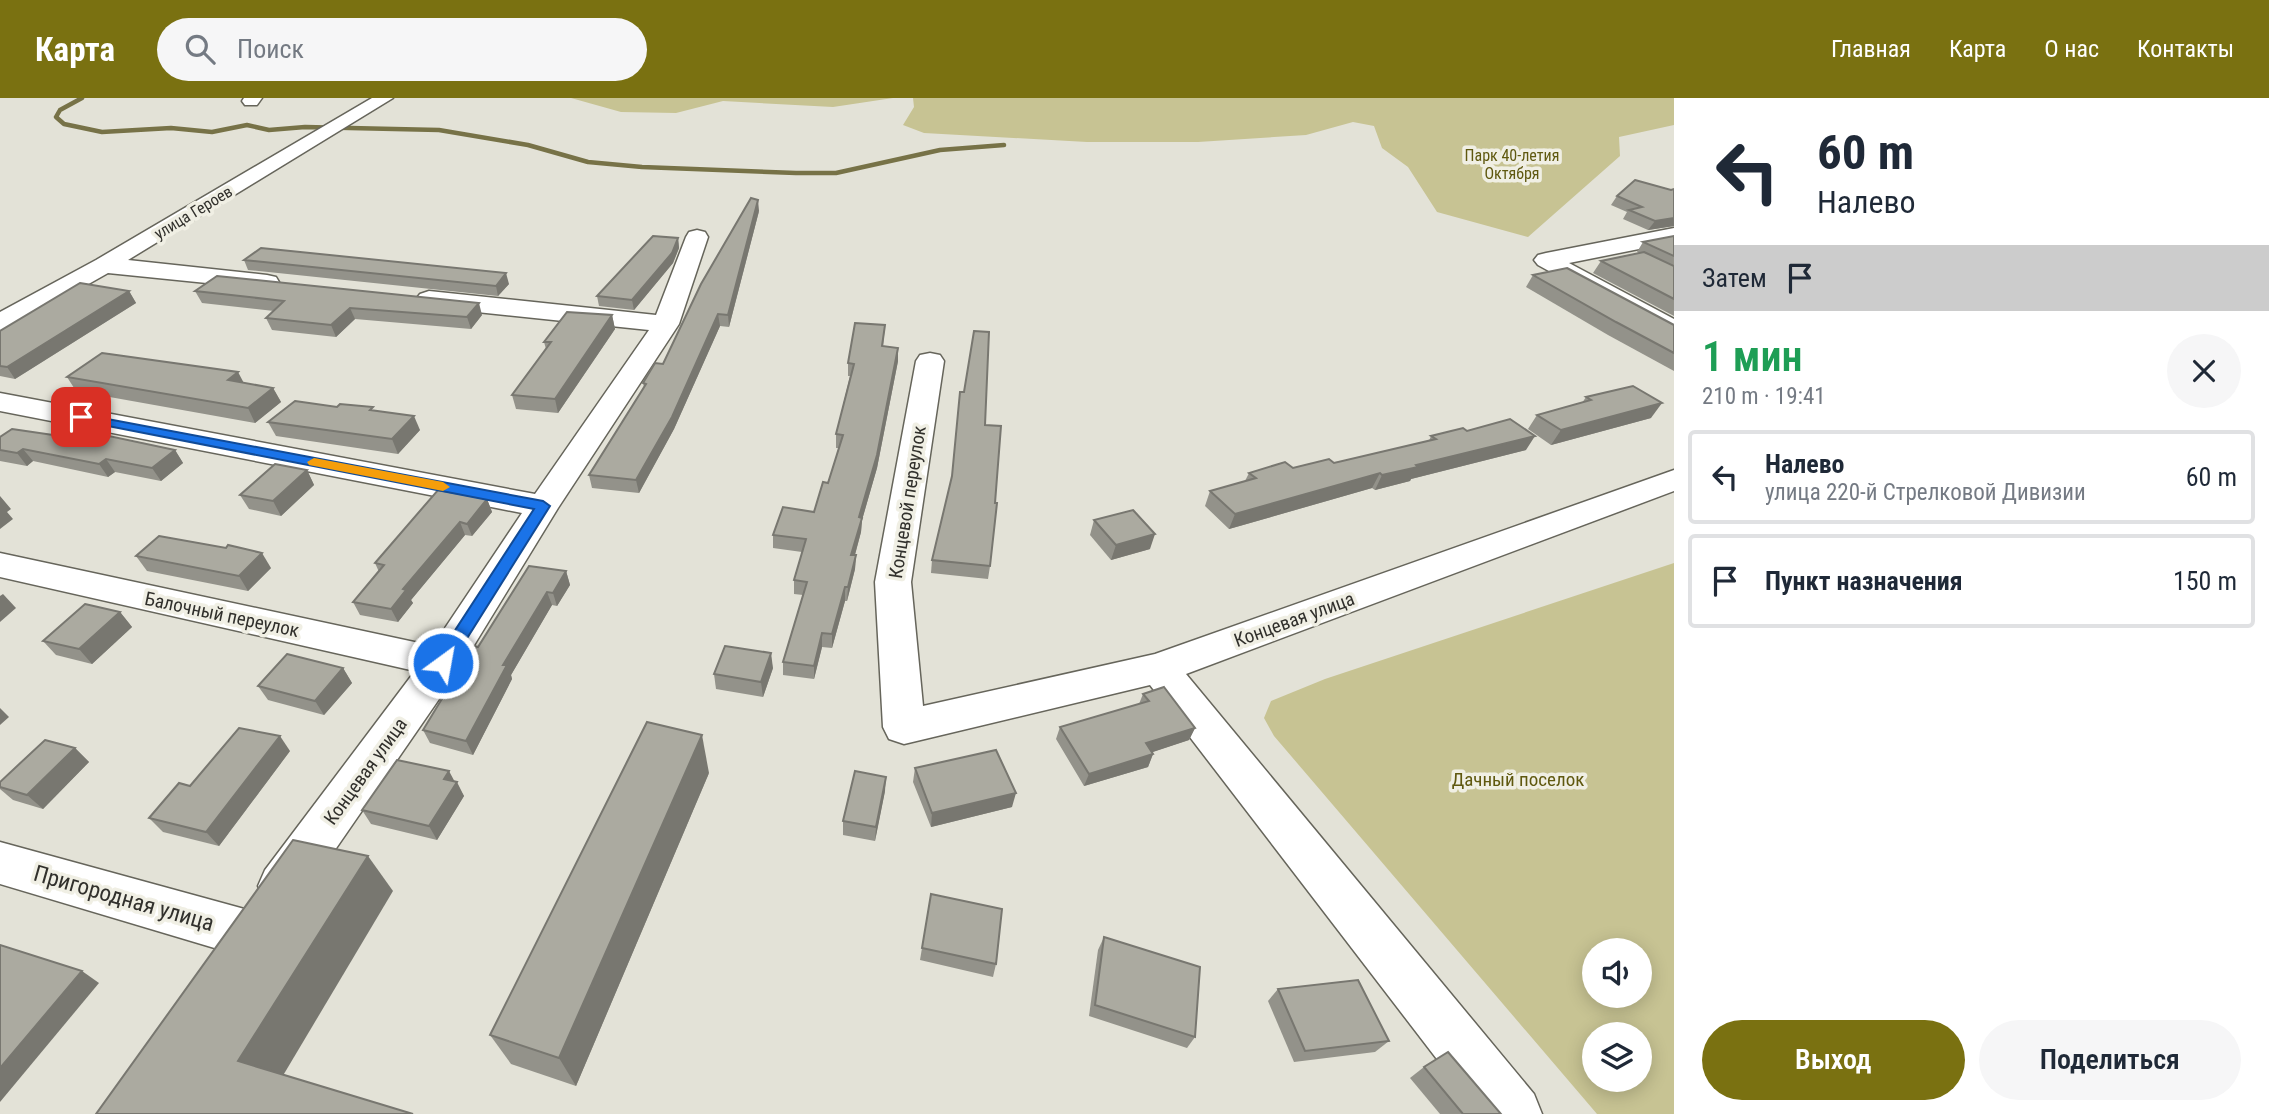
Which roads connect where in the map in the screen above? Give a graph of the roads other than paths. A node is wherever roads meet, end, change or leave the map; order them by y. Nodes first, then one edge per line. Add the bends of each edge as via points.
1 (384, 98) edge
2 (1674, 235) edge
3 (697, 237) dead end
4 (104, 265) junction
5 (291, 284) edge
6 (402, 296) edge
7 (0, 323) edge
8 (666, 324) junction
9 (1674, 330) edge
10 (930, 361) dead end
11 (0, 402) edge
12 (1674, 480) edge
13 (543, 506) junction
14 (0, 565) edge
15 (443, 663) junction
16 (1159, 668) junction
17 (904, 727) joint
18 (0, 863) edge
19 (236, 951) joint
20 (1514, 1114) edge

1 - 4 street, улица Героев
2 - 9 street via 1546,260
3 - 8 street, Концевая улица
4 - 5 street
4 - 7 street, улица Героев
6 - 8 street
8 - 13 street, Концевая улица
10 - 17 street, Концевой переулок via 894,582
11 - 13 street
12 - 16 street, Концевая улица
13 - 15 street, Концевая улица
14 - 15 street, Балочный переулок
15 - 19 street, Концевая улица
16 - 17 street, Концевая улица
16 - 20 street
18 - 19 street, Пригородная улица

